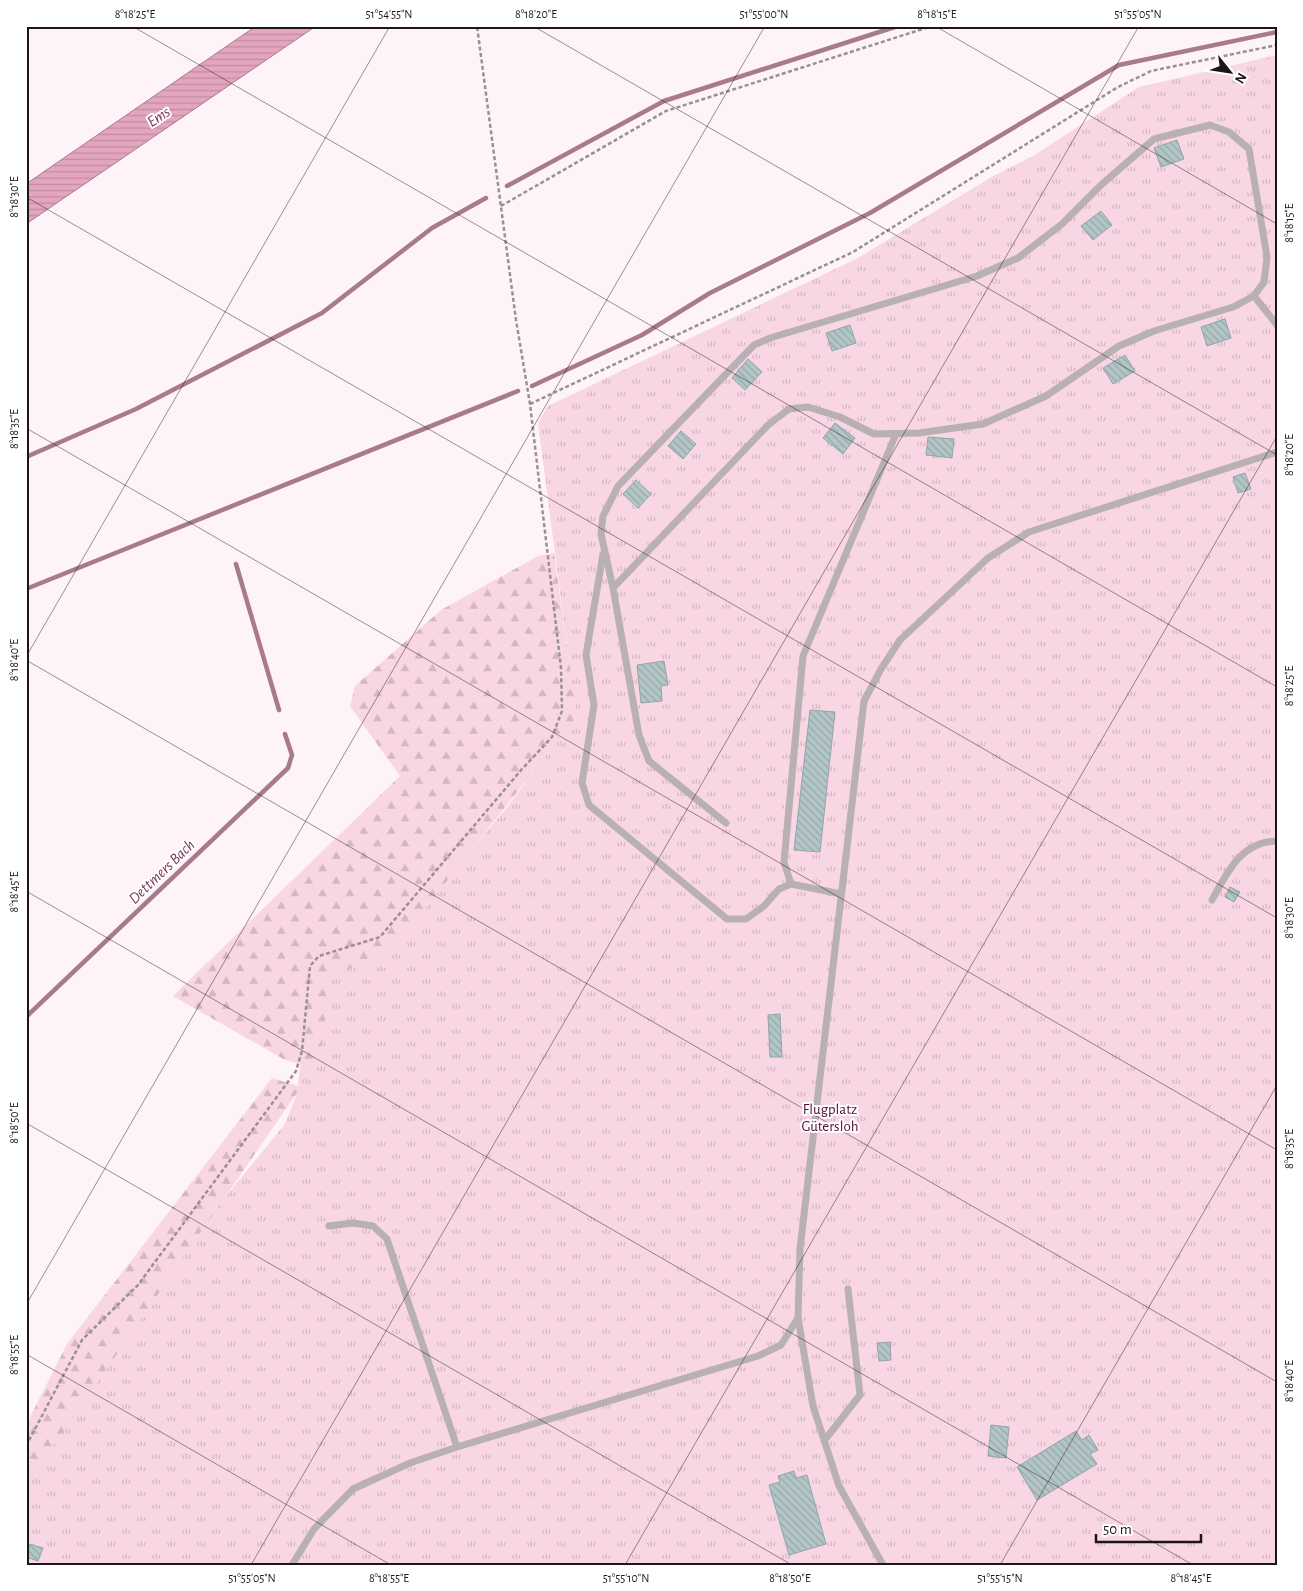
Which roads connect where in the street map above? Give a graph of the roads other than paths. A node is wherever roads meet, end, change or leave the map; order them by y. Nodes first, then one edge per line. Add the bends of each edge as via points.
1 (1254, 296) junction
2 (1277, 325) edge
3 (896, 434) junction
4 (1277, 452) edge
5 (604, 549) junction
6 (613, 588) junction
7 (726, 823) dead end
8 (1277, 841) edge
9 (791, 884) junction
10 (841, 894) junction
11 (1212, 900) dead end
12 (329, 1226) dead end
13 (848, 1289) dead end
14 (798, 1318) junction
15 (824, 1441) junction
16 (457, 1447) junction
17 (292, 1565) edge
18 (883, 1565) edge

1 - 2 lane
1 - 3 lane via 1233,307 1154,330 1120,346 1046,396 983,424
1 - 5 lane via 1264,282 1267,257 1249,149 1229,132 1210,125 1154,139 1062,224 1018,258 977,276 754,345 618,486 603,516 601,534
3 - 6 lane via 874,434 840,417 808,407 789,410 768,425
3 - 9 lane via 803,656 784,862
4 - 10 lane via 1029,532 988,558 900,640 864,701
5 - 6 lane
5 - 9 lane via 586,655 594,705 582,783 589,805 727,919 746,919 779,889
6 - 7 lane via 639,735 649,761
8 - 11 lane via 1247,848 1233,863
9 - 10 lane
10 - 14 lane via 800,1249
12 - 16 lane via 353,1223 373,1226 388,1239
13 - 15 lane via 860,1395
14 - 15 lane via 813,1406
14 - 16 lane via 781,1345 758,1356
15 - 18 lane via 839,1486
16 - 17 lane via 410,1463 354,1489 314,1529

